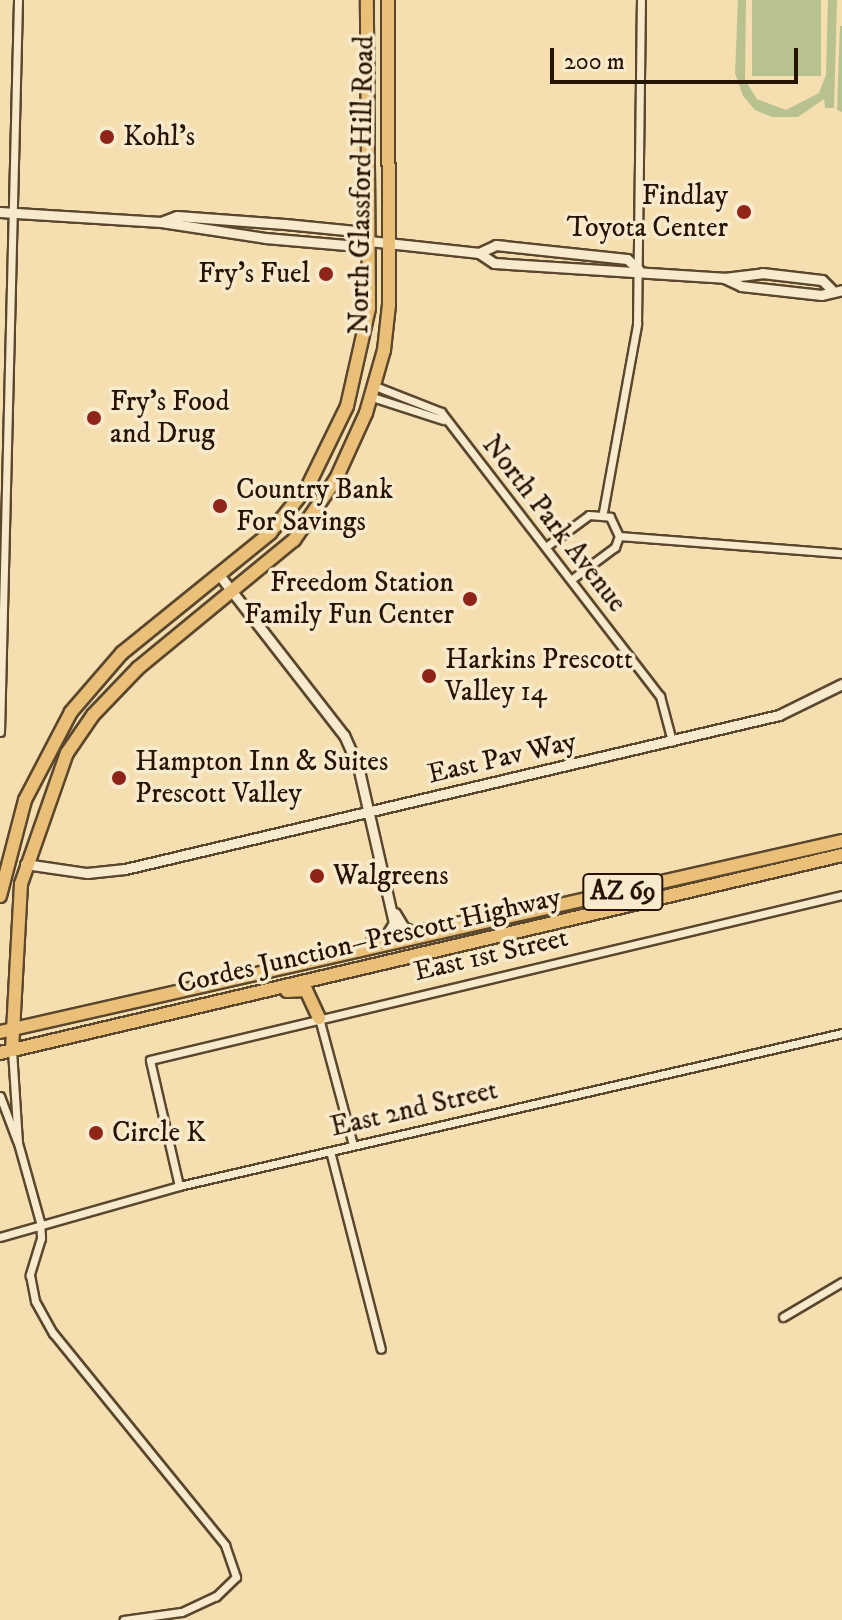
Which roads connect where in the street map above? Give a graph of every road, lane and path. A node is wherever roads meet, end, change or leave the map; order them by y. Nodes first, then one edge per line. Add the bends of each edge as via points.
1 (18, 0) edge
2 (367, 0) edge
3 (388, 0) edge
4 (641, 0) edge
5 (0, 212) edge
6 (12, 212) junction
7 (161, 222) junction
8 (369, 241) junction
9 (390, 243) junction
10 (479, 253) junction
11 (639, 270) junction
12 (724, 278) junction
13 (837, 290) edge
14 (374, 392) junction
15 (603, 512) junction
16 (619, 536) junction
17 (547, 546) junction
18 (842, 553) edge
19 (220, 576) junction
20 (572, 579) junction
21 (234, 593) junction
22 (842, 684) edge
23 (0, 732) edge
24 (672, 741) junction
25 (28, 793) junction
26 (370, 812) junction
27 (842, 841) edge
28 (842, 855) edge
29 (4, 861) edge
30 (25, 864) junction
31 (842, 895) edge
32 (0, 896) edge
33 (573, 904) junction
34 (392, 908) junction
35 (17, 918) junction
36 (298, 964) junction
37 (170, 1012) junction
38 (319, 1018) junction
39 (6, 1030) edge
40 (842, 1033) edge
41 (6, 1052) edge
42 (0, 1096) edge
43 (18, 1143) junction
44 (353, 1145) junction
45 (330, 1151) junction
46 (179, 1186) junction
47 (40, 1222) junction
48 (0, 1237) edge
49 (842, 1282) edge
50 (783, 1317) dead end
51 (381, 1349) dead end
52 (124, 1620) edge

1 - 6 street
2 - 8 main road, North Glassford Hill Road
3 - 9 main road, North Glassford Hill Road
4 - 11 street
5 - 6 street
6 - 7 street
6 - 23 street
7 - 8 street via 265,238 358,246
7 - 8 street via 177,216 285,224 356,231
8 - 9 street
8 - 19 main road, North Glassford Hill Road via 367,330 336,432 291,509
9 - 10 street
9 - 14 main road, North Glassford Hill Road via 387,331
10 - 11 street via 494,263 627,276
10 - 11 street via 496,245 627,259
11 - 12 street
11 - 15 street via 637,324
12 - 13 street via 741,286 821,295
12 - 13 street via 762,273 822,280
14 - 17 street, North Park Avenue via 443,420
14 - 21 main road, North Glassford Hill Road via 354,447 315,510 294,540
15 - 16 street
15 - 17 street via 589,515
16 - 18 street
16 - 20 street via 615,547
17 - 20 street, North Park Avenue
19 - 21 street
19 - 25 main road, North Glassford Hill Road via 97,680 47,750
20 - 24 street, North Park Avenue via 660,696
21 - 26 street via 344,735
21 - 30 main road, North Glassford Hill Road via 138,668 93,715 67,753
22 - 24 street, East Pav Way via 779,715
24 - 26 street, East Pav Way
25 - 29 main road, North Glassford Hill Road
25 - 30 main road via 30,809 20,843
26 - 30 street, East Pav Way via 125,869 87,873
26 - 34 street
27 - 33 main road, Cordes Junction–Prescott Highway / AZ 69
28 - 37 main road, Cordes Junction–Prescott Highway / AZ 69
29 - 32 main road, North Glassford Hill Road
29 - 35 main road via 15,875 12,905
30 - 35 main road
31 - 38 street, East 1st Street
33 - 34 street via 414,931 404,928
33 - 36 main road, Cordes Junction–Prescott Highway / AZ 69
34 - 36 street via 394,923 384,939
35 - 39 main road
36 - 39 main road, Cordes Junction–Prescott Highway / AZ 69
37 - 38 main road via 206,1011 297,989 314,999
37 - 41 main road, Cordes Junction–Prescott Highway / AZ 69
38 - 44 street
38 - 46 street, East 1st Street via 150,1060
39 - 41 main road
40 - 44 street, East 2nd Street
41 - 43 street
42 - 43 street
43 - 47 street
44 - 45 street, East 2nd Street
45 - 46 street, East 2nd Street
45 - 51 street
46 - 47 street, East 2nd Street
47 - 48 street, East 2nd Street via 31,1231
47 - 52 street via 30,1275 39,1309 225,1545 236,1577 216,1596 181,1612
49 - 50 street

